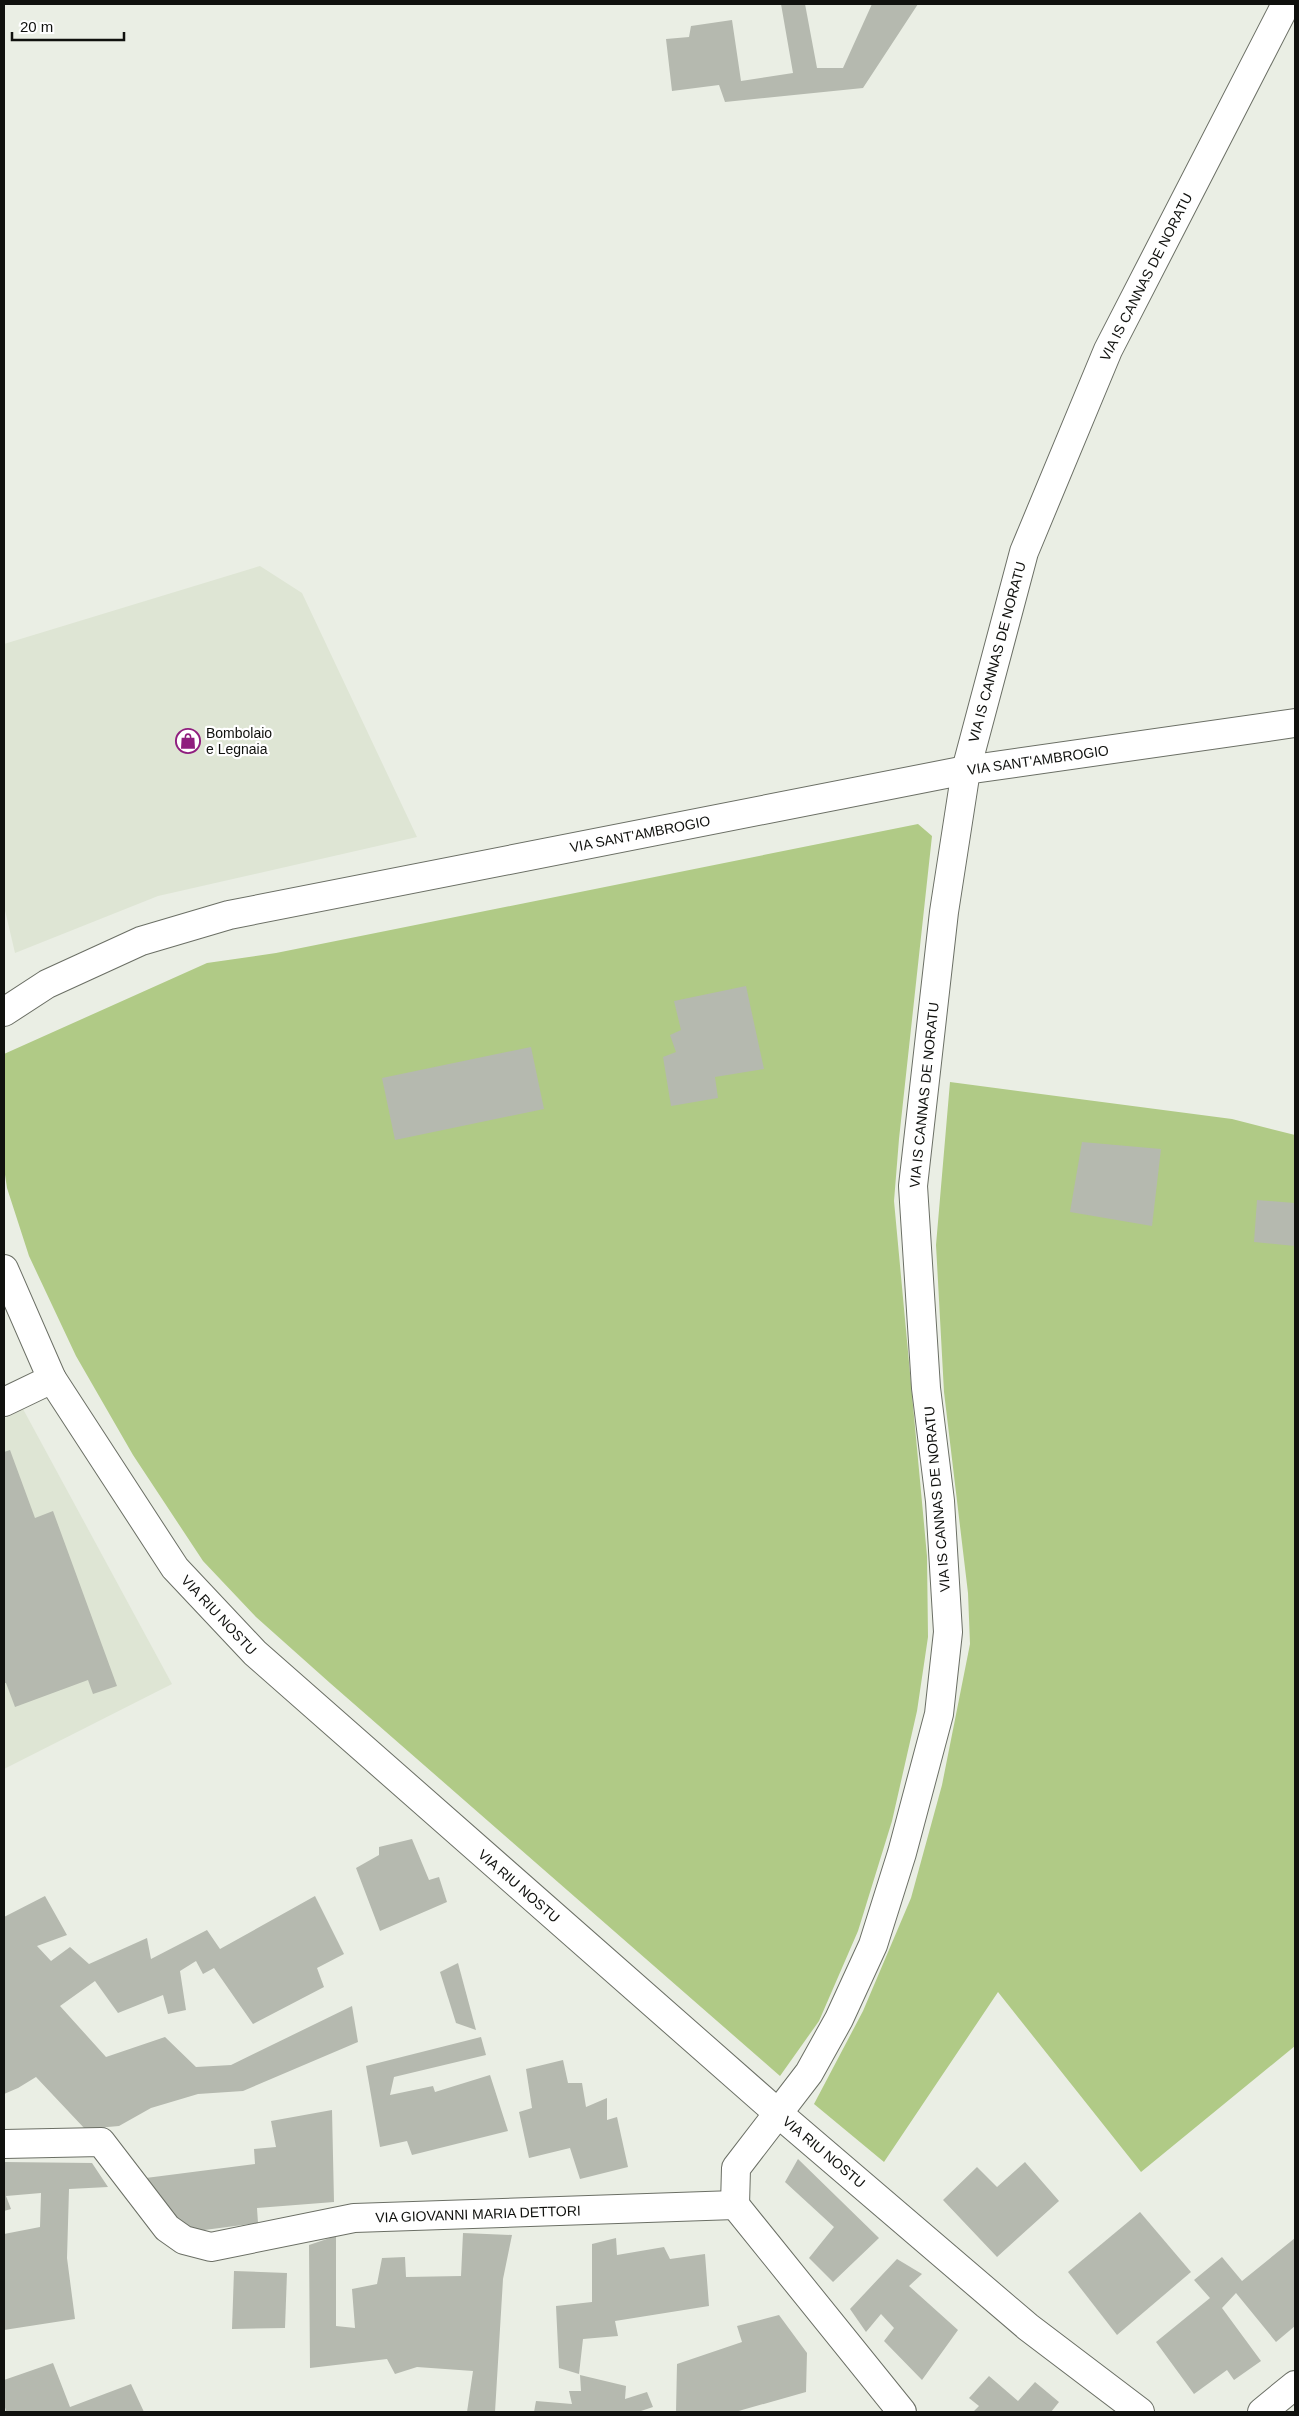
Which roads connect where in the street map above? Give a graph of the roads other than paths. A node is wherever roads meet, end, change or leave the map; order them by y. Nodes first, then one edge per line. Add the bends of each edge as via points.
1 (1286, 4) edge
2 (1295, 723) edge
3 (966, 770) junction
4 (4, 1012) edge
5 (4, 1269) edge
6 (52, 1379) junction
7 (4, 1402) edge
8 (779, 2114) junction
9 (4, 2144) edge
10 (735, 2205) junction
11 (1295, 2385) edge
12 (902, 2412) edge
13 (1140, 2412) edge
14 (1262, 2412) edge

1 - 3 street, VIA IS CANNAS DE NORATU via 1108,350 1024,552
2 - 3 street, VIA SANT'AMBROGIO
3 - 4 street, VIA SANT'AMBROGIO via 229,915 141,942 47,984
3 - 8 street, VIA IS CANNAS DE NORATU via 944,912 913,1186 926,1388 940,1501 948,1632 939,1714 902,1853 873,1945 810,2073
5 - 6 street, VIA RIU NOSTU
6 - 7 street
6 - 8 street, VIA RIU NOSTU via 175,1568 255,1653
8 - 10 street, VIA IS CANNAS DE NORATU via 736,2168
8 - 13 street, VIA RIU NOSTU via 1028,2326
9 - 10 street, VIA GIOVANNI MARIA DETTORI via 101,2142 167,2228 184,2240 211,2247 354,2218
10 - 12 street
11 - 14 street

